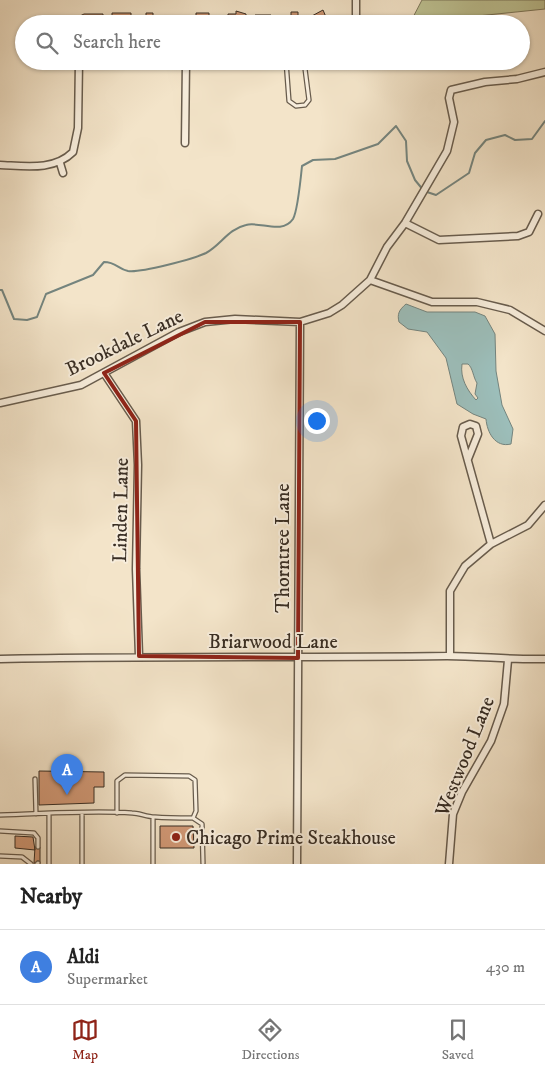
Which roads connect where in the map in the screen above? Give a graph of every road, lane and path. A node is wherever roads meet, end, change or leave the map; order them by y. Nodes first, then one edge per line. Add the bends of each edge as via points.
1 (356, 0) edge
2 (356, 15) edge
3 (79, 70) edge
4 (186, 70) edge
5 (287, 70) edge
6 (305, 70) edge
7 (545, 72) edge
8 (185, 142) dead end
9 (60, 163) junction
10 (0, 166) edge
11 (63, 173) dead end
12 (538, 214) dead end
13 (405, 223) junction
14 (370, 280) junction
15 (300, 322) junction
16 (544, 328) edge
17 (104, 373) junction
18 (0, 403) edge
19 (468, 459) junction
20 (545, 505) edge
21 (491, 544) junction
22 (139, 656) junction
23 (450, 656) junction
24 (298, 658) junction
25 (0, 659) edge
26 (545, 659) edge
27 (508, 660) junction
28 (36, 779) dead end
29 (116, 813) junction
30 (36, 814) junction
31 (49, 814) junction
32 (82, 814) junction
33 (0, 815) edge
34 (153, 817) junction
35 (193, 818) junction
36 (0, 831) edge
37 (38, 847) dead end
38 (0, 856) edge
39 (203, 863) dead end
40 (31, 864) edge
41 (49, 864) edge
42 (82, 864) edge
43 (153, 864) edge
44 (297, 864) edge
45 (449, 864) edge

1 - 2 street
3 - 9 street via 76,142 73,152
4 - 8 street
5 - 6 lane via 289,101 296,106 305,105 309,100
7 - 13 street via 451,90 454,122 447,150
9 - 10 street
9 - 11 street
12 - 13 street via 529,232 518,236 439,240
13 - 14 street via 387,247
14 - 15 street, Brookdale Lane via 329,313
14 - 16 street via 432,302 477,302 510,310
15 - 17 street, Brookdale Lane via 205,322 179,332
15 - 24 street, Thorntree Lane
17 - 18 street, Brookdale Lane via 81,385
17 - 22 street, Linden Lane via 136,421
19 - 19 street via 478,434 476,426 470,424 465,425 461,433
19 - 21 street
20 - 21 street via 528,525
21 - 23 street via 465,566 450,591
22 - 24 street, Briarwood Lane
22 - 25 street, Briarwood Lane
23 - 24 street, Briarwood Lane
23 - 27 street, Briarwood Lane
24 - 44 street, Thorntree Lane
26 - 27 street, Briarwood Lane
27 - 45 street, Westwood Lane via 504,704 491,741 453,814
28 - 30 lane
29 - 32 lane
29 - 34 lane
29 - 35 lane via 116,781 125,775 189,776 195,780 196,811
30 - 31 lane
30 - 33 lane
31 - 32 lane
31 - 41 lane
32 - 42 lane
34 - 35 lane
34 - 43 lane
35 - 39 lane via 202,824
36 - 37 lane via 34,833
38 - 40 lane via 22,857

